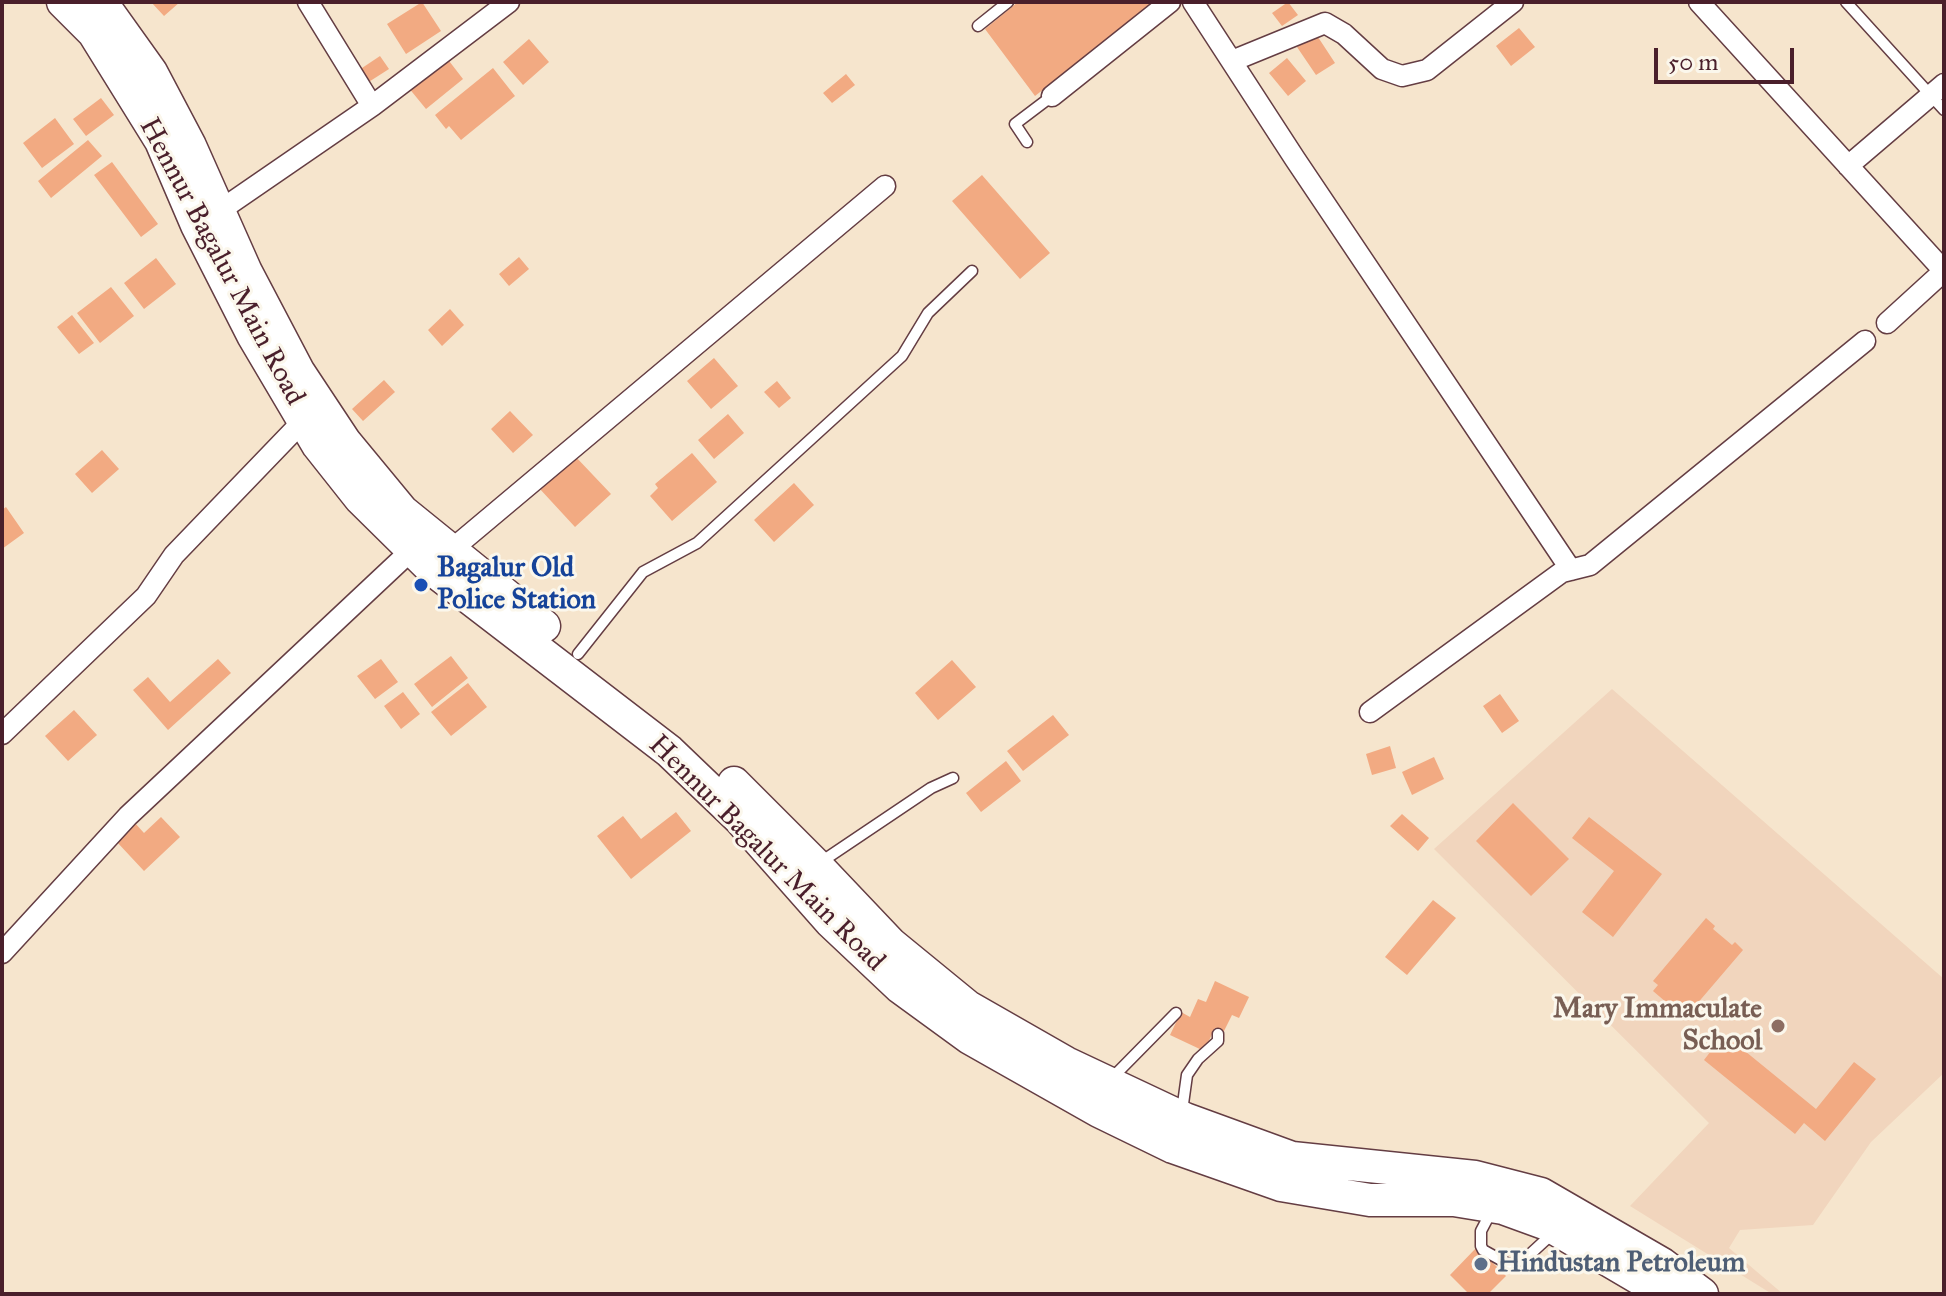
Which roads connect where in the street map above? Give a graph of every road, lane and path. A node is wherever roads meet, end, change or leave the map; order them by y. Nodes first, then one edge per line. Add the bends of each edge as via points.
1 (63, 2) edge
2 (101, 2) edge
3 (308, 2) edge
4 (509, 2) edge
5 (1008, 2) edge
6 (1170, 2) edge
7 (1193, 2) edge
8 (1513, 2) edge
9 (1699, 2) edge
10 (1846, 2) edge
11 (978, 26) dead end
12 (1232, 61) junction
13 (1052, 96) joint
14 (1939, 96) edge
15 (372, 106) junction
16 (1027, 142) dead end
17 (1848, 166) junction
18 (885, 186) dead end
19 (208, 218) junction
20 (972, 271) dead end
21 (1944, 271) edge
22 (1887, 323) dead end
23 (1865, 341) dead end
24 (303, 421) junction
25 (431, 551) junction
26 (1571, 570) junction
27 (578, 654) junction
28 (1370, 712) dead end
29 (2, 734) edge
30 (953, 778) dead end
31 (816, 865) junction
32 (2, 953) edge
33 (1176, 1013) dead end
34 (1218, 1034) dead end
35 (1107, 1082) junction
36 (1182, 1117) junction
37 (1493, 1207) junction
38 (1557, 1229) junction
39 (1662, 1294) edge
40 (1702, 1294) edge

1 - 19 main road, Hennur Bagalur Main Road via 94,33
2 - 19 main road, Hennur Bagalur Main Road via 151,72 190,146
3 - 15 street
4 - 15 street
5 - 11 lane
6 - 13 street
7 - 12 street
8 - 12 street via 1427,70 1402,76 1382,69 1325,23
9 - 17 street
10 - 14 lane
12 - 26 street
13 - 16 lane via 1015,124
14 - 17 street
15 - 19 street
17 - 21 street
18 - 25 street
19 - 24 main road, Hennur Bagalur Main Road via 253,335
19 - 25 main road, Hennur Bagalur Main Road via 246,272 298,371 345,442
20 - 27 lane via 928,313 902,356 697,543 643,572
21 - 22 street
23 - 26 street via 1590,565
24 - 25 main road, Hennur Bagalur Main Road via 360,498
24 - 29 street via 174,555 146,596
25 - 27 main road, Hennur Bagalur Main Road
25 - 32 street via 128,816
25 - 37 main road, Hennur Bagalur Main Road via 669,751 739,818 830,921 900,987 970,1038 1173,1147 1281,1185 1370,1200 1454,1200
26 - 28 street via 1554,577
27 - 31 main road, Hennur Bagalur Main Road via 712,762
30 - 31 lane
31 - 35 main road, Hennur Bagalur Main Road via 891,944 968,1007
33 - 35 lane
34 - 36 lane via 1218,1041 1187,1075
35 - 36 main road, Hennur Bagalur Main Road
36 - 40 main road, Hennur Bagalur Main Road via 1292,1158 1475,1177 1541,1194 1662,1264
37 - 38 main road, Hennur Bagalur Main Road
37 - 38 lane via 1481,1231 1481,1246 1510,1265
38 - 39 main road, Hennur Bagalur Main Road

